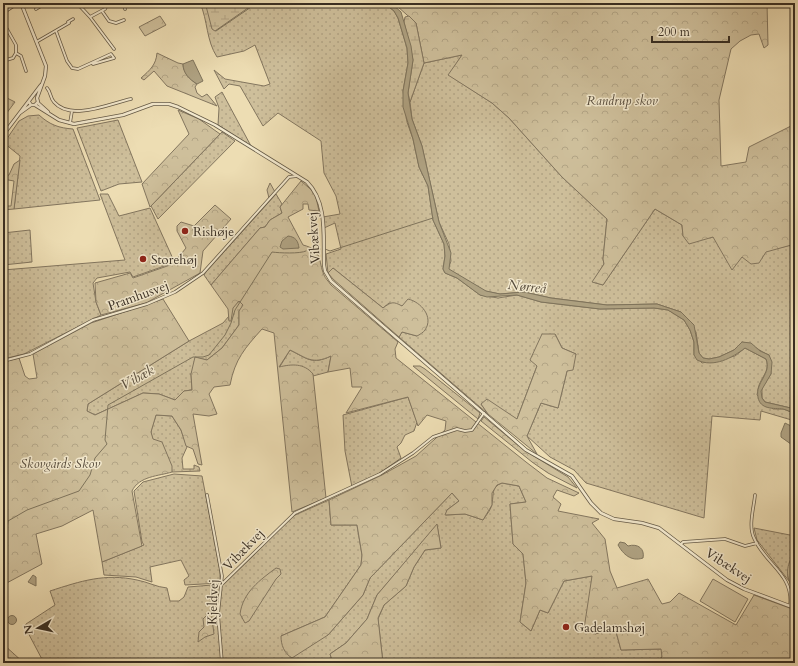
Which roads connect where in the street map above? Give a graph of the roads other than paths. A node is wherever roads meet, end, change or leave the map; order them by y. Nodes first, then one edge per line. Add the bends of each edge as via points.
1 (18, 3) edge
2 (21, 3) edge
3 (46, 3) edge
4 (77, 3) edge
5 (108, 3) edge
6 (123, 3) edge
7 (36, 8) dead end
8 (125, 9) dead end
9 (102, 11) junction
10 (3, 13) edge
11 (90, 18) junction
12 (73, 19) dead end
13 (124, 20) dead end
14 (3, 22) edge
15 (56, 31) junction
16 (38, 41) junction
17 (114, 49) dead end
18 (16, 53) junction
19 (3, 61) edge
20 (93, 64) junction
21 (26, 71) dead end
22 (47, 88) dead end
23 (35, 97) junction
24 (131, 99) dead end
25 (30, 103) junction
26 (37, 104) junction
27 (72, 111) junction
28 (70, 123) junction
29 (3, 135) edge
30 (288, 171) junction
31 (297, 176) junction
32 (289, 177) junction
33 (3, 361) edge
34 (484, 413) junction
35 (207, 495) dead end
36 (755, 495) dead end
37 (757, 543) junction
38 (681, 544) junction
39 (221, 585) junction
40 (790, 606) junction
41 (795, 608) edge
42 (222, 663) edge

1 - 10 street
2 - 16 street
3 - 7 street
4 - 11 street
5 - 9 street
6 - 8 street
9 - 11 street
9 - 13 street via 109,21
11 - 17 street
12 - 15 street
14 - 18 street via 16,45
15 - 16 street
15 - 20 street via 72,68 78,69
16 - 23 street via 46,66
18 - 19 street via 12,58
18 - 21 street via 21,56
20 - 20 street via 99,62 114,58 111,54
22 - 27 street via 58,106
23 - 25 street via 30,98
23 - 26 street
24 - 27 street via 99,108
25 - 26 street
25 - 29 street
26 - 28 street, Vibækvej via 59,120
27 - 28 street
28 - 30 street, Vibækvej via 83,124 123,115 153,104 169,104 216,125
30 - 31 street, Vibækvej
30 - 32 street
31 - 32 street
31 - 34 street, Vibækvej via 314,190 319,198 324,266 328,277
32 - 33 street, Pramhusvej via 203,273 189,283 147,304 94,320 30,354
34 - 38 street, Vibækvej via 526,450 572,476 601,513 614,519 659,528
34 - 39 street, Vibækvej via 472,430 450,430 433,437 380,474 295,513
35 - 39 street, Kjeldvej via 221,567
36 - 37 street, Vibækvej via 752,533
37 - 38 street, Vibækvej via 745,546 725,539
37 - 40 street, Vibækvej via 789,585
38 - 40 street, Vibækvej via 728,580 744,589
39 - 42 street, Kjeldvej via 218,614
40 - 41 street, Vibækvej

